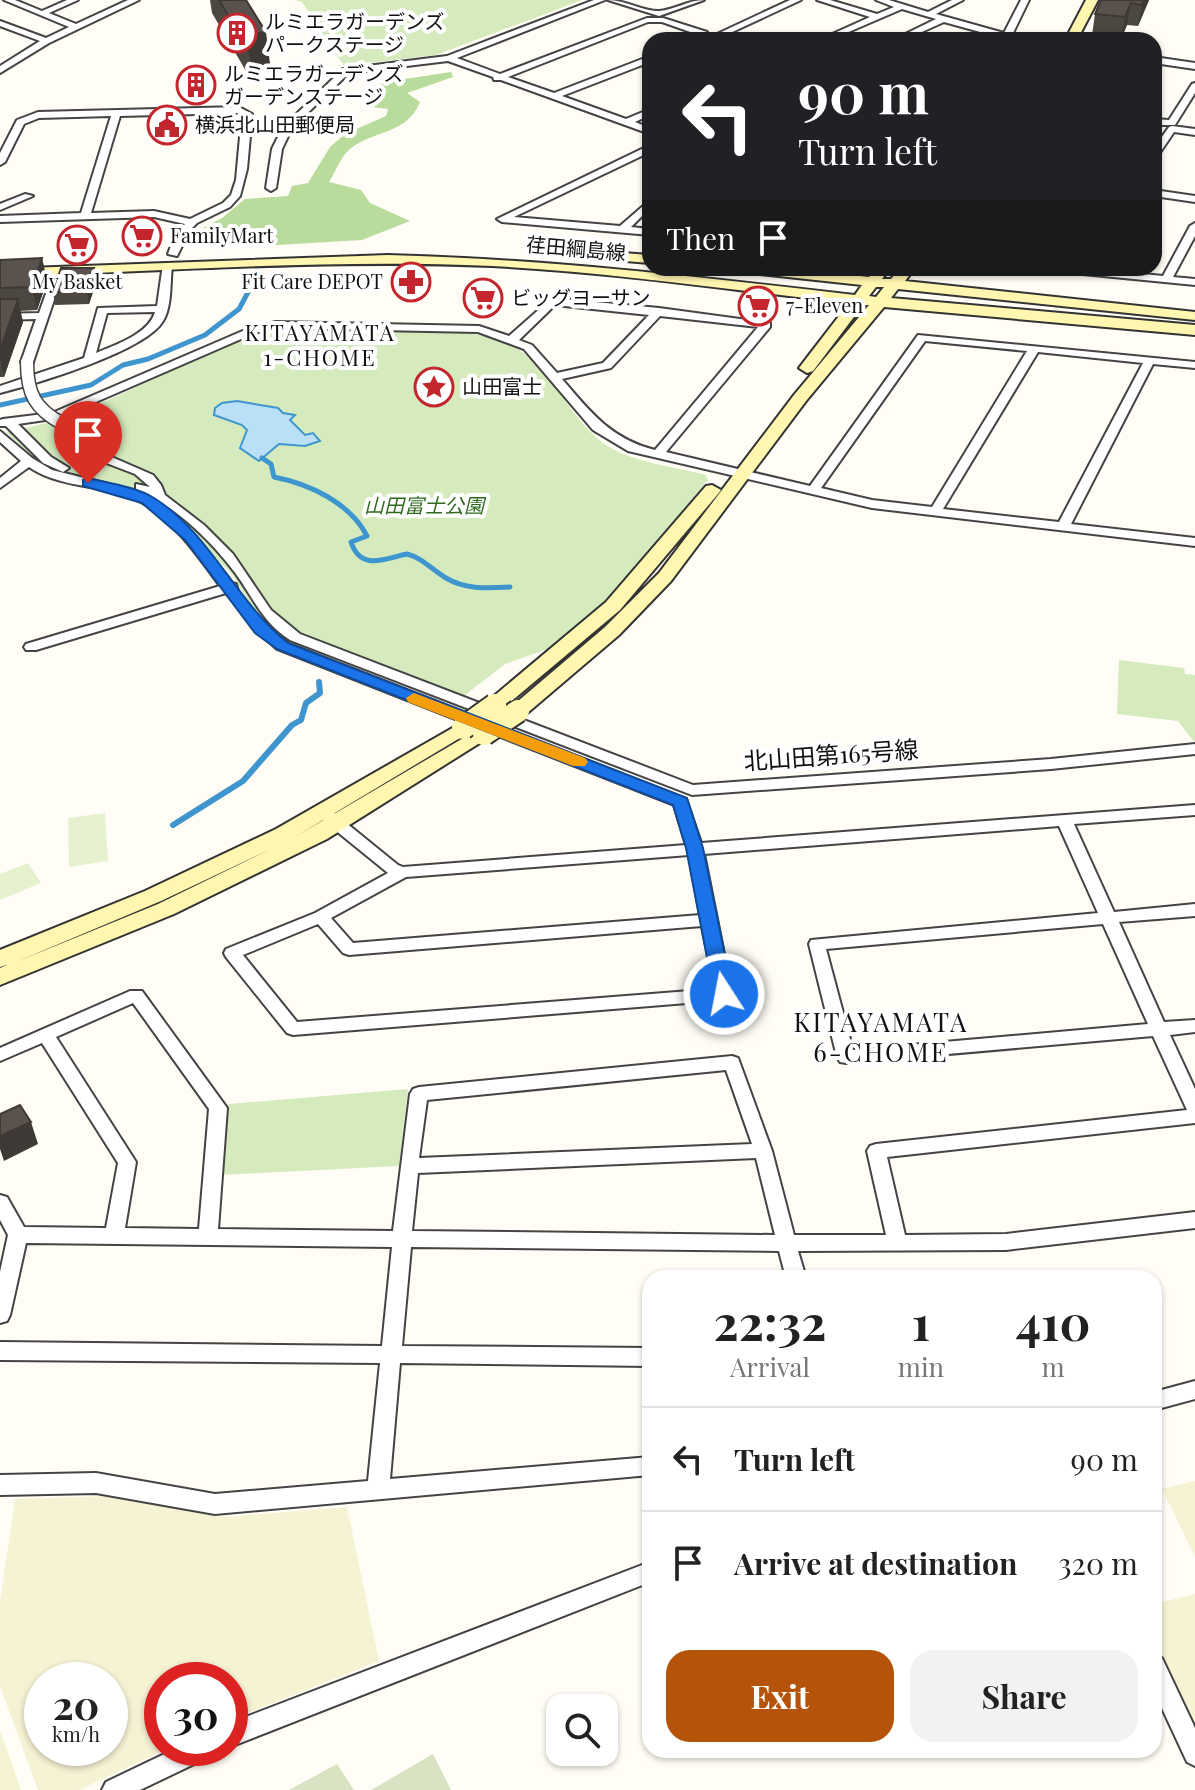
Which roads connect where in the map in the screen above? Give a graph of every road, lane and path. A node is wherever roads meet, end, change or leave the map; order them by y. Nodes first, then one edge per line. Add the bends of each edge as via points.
1 (8, 0) edge
2 (74, 0) edge
3 (135, 0) edge
4 (601, 0) edge
5 (612, 0) edge
6 (700, 0) edge
7 (797, 0) edge
8 (821, 0) edge
9 (880, 0) edge
10 (959, 0) edge
11 (1025, 0) edge
12 (1078, 0) edge
13 (1092, 0) edge
14 (903, 6) junction
15 (41, 14) junction
16 (929, 14) junction
17 (879, 17) junction
18 (943, 19) junction
19 (0, 23) edge
20 (76, 27) junction
21 (19, 30) junction
22 (698, 32) edge
23 (725, 32) edge
24 (842, 32) edge
25 (915, 32) edge
26 (987, 32) edge
27 (1010, 32) edge
28 (1062, 32) edge
29 (1075, 32) edge
30 (0, 36) edge
31 (46, 41) junction
32 (449, 58) junction
33 (1162, 61) edge
34 (642, 62) edge
35 (1195, 66) edge
36 (0, 70) edge
37 (497, 78) junction
38 (1195, 86) edge
39 (552, 97) junction
40 (116, 113) junction
41 (642, 116) edge
42 (1162, 122) edge
43 (626, 123) junction
44 (642, 128) edge
45 (1195, 132) edge
46 (1162, 138) edge
47 (642, 152) edge
48 (0, 162) edge
49 (271, 188) dead end
50 (1162, 194) edge
51 (28, 196) dead end
52 (1195, 199) edge
53 (0, 207) edge
54 (642, 211) edge
55 (85, 216) junction
56 (0, 219) edge
57 (191, 222) junction
58 (1195, 226) edge
59 (622, 230) junction
60 (642, 231) edge
61 (642, 259) edge
62 (170, 260) junction
63 (0, 262) edge
64 (0, 273) edge
65 (642, 275) edge
66 (57, 276) edge
67 (648, 276) edge
68 (878, 276) edge
69 (902, 276) edge
70 (1141, 276) edge
71 (1167, 279) junction
72 (1195, 282) edge
73 (896, 285) junction
74 (859, 300) junction
75 (881, 300) junction
76 (160, 309) junction
77 (659, 311) junction
78 (44, 316) junction
79 (1195, 316) edge
80 (0, 317) edge
81 (1195, 330) edge
82 (513, 339) junction
83 (1035, 348) junction
84 (89, 358) junction
85 (1150, 360) junction
86 (1195, 365) edge
87 (556, 377) junction
88 (0, 390) edge
89 (3, 427) edge
90 (657, 455) junction
91 (29, 461) junction
92 (734, 473) junction
93 (0, 484) edge
94 (812, 492) junction
95 (159, 496) junction
96 (935, 512) junction
97 (1063, 527) junction
98 (1195, 542) edge
99 (231, 587) junction
100 (31, 647) dead end
101 (490, 707) junction
102 (1195, 749) edge
103 (1195, 810) edge
104 (331, 819) junction
105 (1065, 821) junction
106 (695, 848) junction
107 (403, 872) junction
108 (1195, 910) edge
109 (321, 917) junction
110 (1107, 918) junction
111 (709, 920) junction
112 (0, 959) edge
113 (0, 977) edge
114 (1195, 1026) edge
115 (1158, 1029) junction
116 (46, 1035) junction
117 (0, 1055) edge
118 (1195, 1109) edge
119 (1195, 1116) edge
120 (763, 1151) junction
121 (409, 1166) junction
122 (0, 1202) edge
123 (1195, 1220) edge
124 (18, 1235) junction
125 (114, 1235) junction
126 (208, 1236) junction
127 (403, 1237) junction
128 (897, 1241) junction
129 (788, 1243) junction
130 (794, 1270) edge
131 (0, 1315) edge
132 (0, 1351) edge
133 (393, 1354) junction
134 (642, 1357) edge
135 (1195, 1390) edge
136 (1162, 1399) edge
137 (642, 1467) edge
138 (0, 1485) edge
139 (378, 1490) junction
140 (642, 1575) edge
141 (1162, 1683) edge
142 (248, 1728) edge
143 (1195, 1754) edge
144 (165, 1766) edge
145 (114, 1790) edge

1 - 15 street
2 - 15 street
3 - 20 street
4 - 32 street
5 - 6 street via 659,14
7 - 23 street
8 - 17 street
9 - 14 street
10 - 16 street
11 - 27 street
12 - 28 street
13 - 29 street
14 - 16 street
14 - 17 street
15 - 20 street
16 - 18 street
17 - 24 street
18 - 25 street
18 - 26 street
19 - 21 street
20 - 31 street
21 - 30 street
21 - 31 street
22 - 37 street via 647,20
31 - 36 street
32 - 37 street
32 - 49 street via 346,71 288,127 277,149
33 - 35 street
34 - 39 street
37 - 39 street
38 - 42 street via 1172,123
39 - 43 street
40 - 48 street via 26,118
40 - 55 street
40 - 57 street via 247,114 238,193 226,206
41 - 43 street
43 - 44 street
45 - 46 street via 1172,129
47 - 59 street via 502,219
50 - 52 street
51 - 53 street
54 - 59 street
55 - 56 street
55 - 57 street via 154,214
57 - 62 street via 182,230
58 - 71 street
59 - 60 street
61 - 62 street, 荏田綱島線 via 468,250
62 - 63 street, 荏田綱島線
62 - 64 street, 荏田綱島線
62 - 65 street, 荏田綱島線 via 494,262
62 - 76 street
66 - 78 street
67 - 74 street, 荏田綱島線
68 - 73 street
68 - 74 street
69 - 73 street
70 - 71 street
71 - 72 street
73 - 75 street
73 - 79 street
74 - 75 street, 荏田綱島線
74 - 92 street
75 - 81 street, 荏田綱島線
75 - 92 street
76 - 84 street via 159,320 145,333
76 - 84 street via 102,310
77 - 82 street via 552,301
77 - 87 street via 607,366
77 - 90 street via 766,325
78 - 80 street
78 - 95 street, bridge via 27,362 26,387 33,404 63,424 88,451 150,479
82 - 87 street
82 - 89 street via 459,326 276,325 252,330 55,416
83 - 85 street
83 - 94 street via 922,337
83 - 96 street
84 - 88 street via 44,379
85 - 86 street
85 - 97 street
87 - 90 street via 597,427 632,448
89 - 91 street
89 - 95 street via 60,467
90 - 92 street
91 - 93 street
91 - 99 street via 49,474 147,500 190,537
92 - 94 street
92 - 101 street via 613,606
92 - 104 street, bridge via 665,577 612,631 484,734
94 - 96 street
95 - 101 street, 北山田第165号線 via 187,514 229,558 261,609 282,630
96 - 97 street
97 - 98 street
99 - 100 street
99 - 106 street via 261,629 282,646 681,802
101 - 102 street, 北山田第165号線 via 692,790
101 - 104 street, bridge
103 - 105 street
104 - 107 street via 392,869
104 - 112 street
104 - 113 street via 166,909
105 - 106 street
105 - 110 street
106 - 107 street
106 - 111 street
107 - 109 street
108 - 110 street
109 - 111 street via 349,949
109 - 111 street via 232,953 293,1029 724,994
110 - 115 street
110 - 115 street via 817,944 846,1057
114 - 115 street
115 - 118 street
116 - 117 street
116 - 125 street via 127,1162
116 - 126 street via 136,995 218,1108
119 - 128 street via 876,1151
120 - 121 street
120 - 121 street via 732,1063 419,1094
120 - 129 street
121 - 127 street
122 - 124 street
123 - 128 street via 1006,1242
124 - 125 street
124 - 131 street
125 - 126 street
126 - 127 street
127 - 129 street
127 - 133 street
128 - 129 street
129 - 130 street
132 - 133 street
133 - 134 street
133 - 139 street
135 - 136 street
137 - 139 street
138 - 139 street via 96,1483 215,1504
140 - 142 street
141 - 143 street
144 - 145 street

